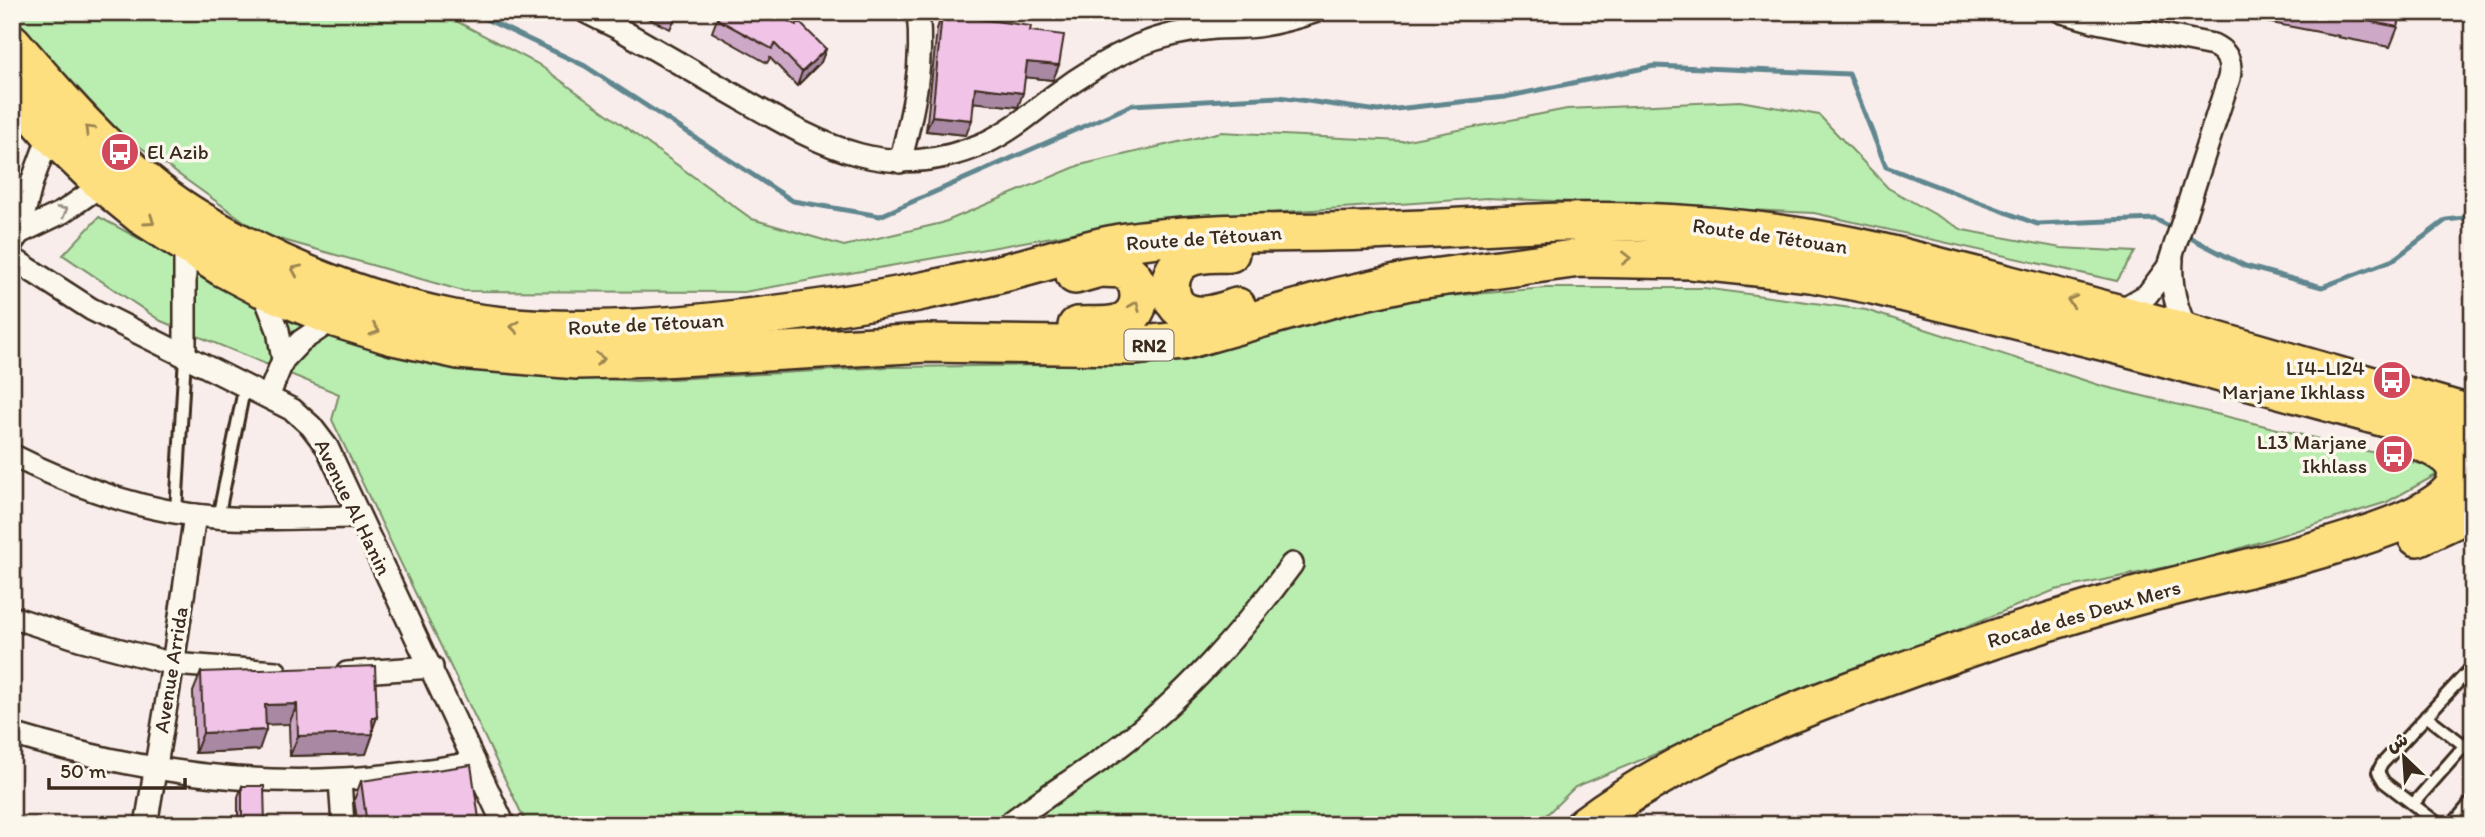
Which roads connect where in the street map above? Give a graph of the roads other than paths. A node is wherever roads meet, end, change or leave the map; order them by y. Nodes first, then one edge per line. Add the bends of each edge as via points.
1 (586, 12) edge
2 (918, 12) edge
3 (1314, 12) edge
4 (2062, 12) edge
5 (2098, 17) edge
6 (620, 20) edge
7 (12, 43) edge
8 (12, 89) edge
9 (50, 133) junction
10 (900, 162) junction
11 (103, 184) junction
12 (1579, 222) junction
13 (15, 238) edge
14 (2177, 241) junction
15 (185, 245) junction
16 (12, 258) edge
17 (1580, 258) junction
18 (262, 288) junction
19 (2117, 312) junction
20 (335, 318) junction
21 (683, 325) junction
22 (2189, 333) junction
23 (185, 356) junction
24 (662, 358) junction
25 (283, 360) junction
26 (2280, 360) junction
27 (245, 385) junction
28 (2473, 395) edge
29 (268, 397) junction
30 (2342, 405) junction
31 (2473, 415) edge
32 (2473, 442) edge
33 (12, 455) edge
34 (2473, 511) edge
35 (186, 514) junction
36 (218, 517) junction
37 (359, 517) junction
38 (1292, 564) dead end
39 (12, 617) edge
40 (173, 664) junction
41 (2473, 666) edge
42 (432, 667) junction
43 (296, 672) edge
44 (321, 673) edge
45 (2426, 716) junction
46 (12, 734) edge
47 (2473, 736) edge
48 (2469, 749) edge
49 (475, 763) junction
50 (156, 768) junction
51 (341, 780) junction
52 (2473, 800) edge
53 (2413, 804) junction
54 (146, 825) edge
55 (344, 825) edge
56 (504, 825) edge
57 (1007, 825) edge
58 (1585, 825) edge
59 (1623, 825) edge
60 (2440, 825) edge
61 (2452, 825) edge

1 - 6 street
2 - 10 street via 919,69
3 - 10 street via 1287,21 1175,34 1138,46 1090,71 1016,126 986,142 958,153
4 - 5 street
5 - 14 street via 2213,45 2230,62 2229,78
6 - 10 street via 819,142
21 -> 7 highway, Route de Tétouan via 523,328 455,319 330,285 209,226 160,194 106,148
8 - 9 highway, Route de Tétouan / RN2
9 - 11 highway, Route de Tétouan / RN2
9 - 13 street
13 -> 11 street
11 -> 15 highway, Route de Tétouan / RN2
12 - 17 highway via 1412,243 1206,254 1178,265 1170,290 1183,312 1207,315 1329,282 1405,269
19 -> 12 highway, Route de Tétouan via 1822,241 1696,225
12 - 21 highway, Route de Tétouan via 1148,239 1097,247 912,293
14 - 19 street via 2155,286 2138,302
14 - 22 street via 2172,279 2175,302
15 - 18 highway, Route de Tétouan / RN2
15 - 23 street
16 - 23 street, Avenue Al Hanin via 91,309
17 - 24 highway, Route de Tétouan / RN2 via 1390,285 1157,345 927,343
17 -> 30 highway, Route de Tétouan / RN2 via 1749,265 1873,285
18 - 20 highway, Route de Tétouan / RN2
18 - 25 street via 278,330
19 - 22 highway, Route de Tétouan
20 -> 24 highway, Route de Tétouan / RN2 via 458,350 577,360
20 - 25 street
24 -> 21 highway via 854,335 1111,325 1132,316 1140,294 1131,273 1113,267 870,317 731,327
22 - 26 highway, Route de Tétouan
23 - 27 street, Avenue Al Hanin
23 - 35 lane
25 - 29 street
26 - 28 highway
26 - 31 highway, Route de Tétouan
27 - 29 street, Avenue Al Hanin
27 - 36 lane
29 - 37 street, Avenue Al Hanin via 304,418 319,435
30 - 32 highway, Route de Tétouan / RN2
30 - 58 highway, Rocade des Deux Mers via 2448,457 2456,474 2452,491 2396,524 2349,541 2044,622 1839,695 1676,767
33 - 35 street via 104,494
34 - 59 highway, Rocade des Deux Mers via 2401,544 2307,578 2134,619 1919,688 1730,764
35 - 36 street
35 - 40 street, Avenue Arrida
36 - 37 street
37 - 42 street, Avenue Al Hanin
38 - 57 street via 1247,624 1156,716
39 - 40 street
40 - 43 street
40 - 50 street, Avenue Arrida
41 - 45 lane
42 - 44 street
42 - 49 street, Avenue Al Hanin
45 - 48 lane
45 - 53 lane via 2378,772
46 - 50 street
47 - 48 lane
48 - 53 lane
49 - 51 street
49 - 56 street, Avenue Al Hanin
50 - 51 street via 248,779
50 - 54 street, Avenue Arrida
51 - 55 street
52 - 61 lane
53 - 60 lane

